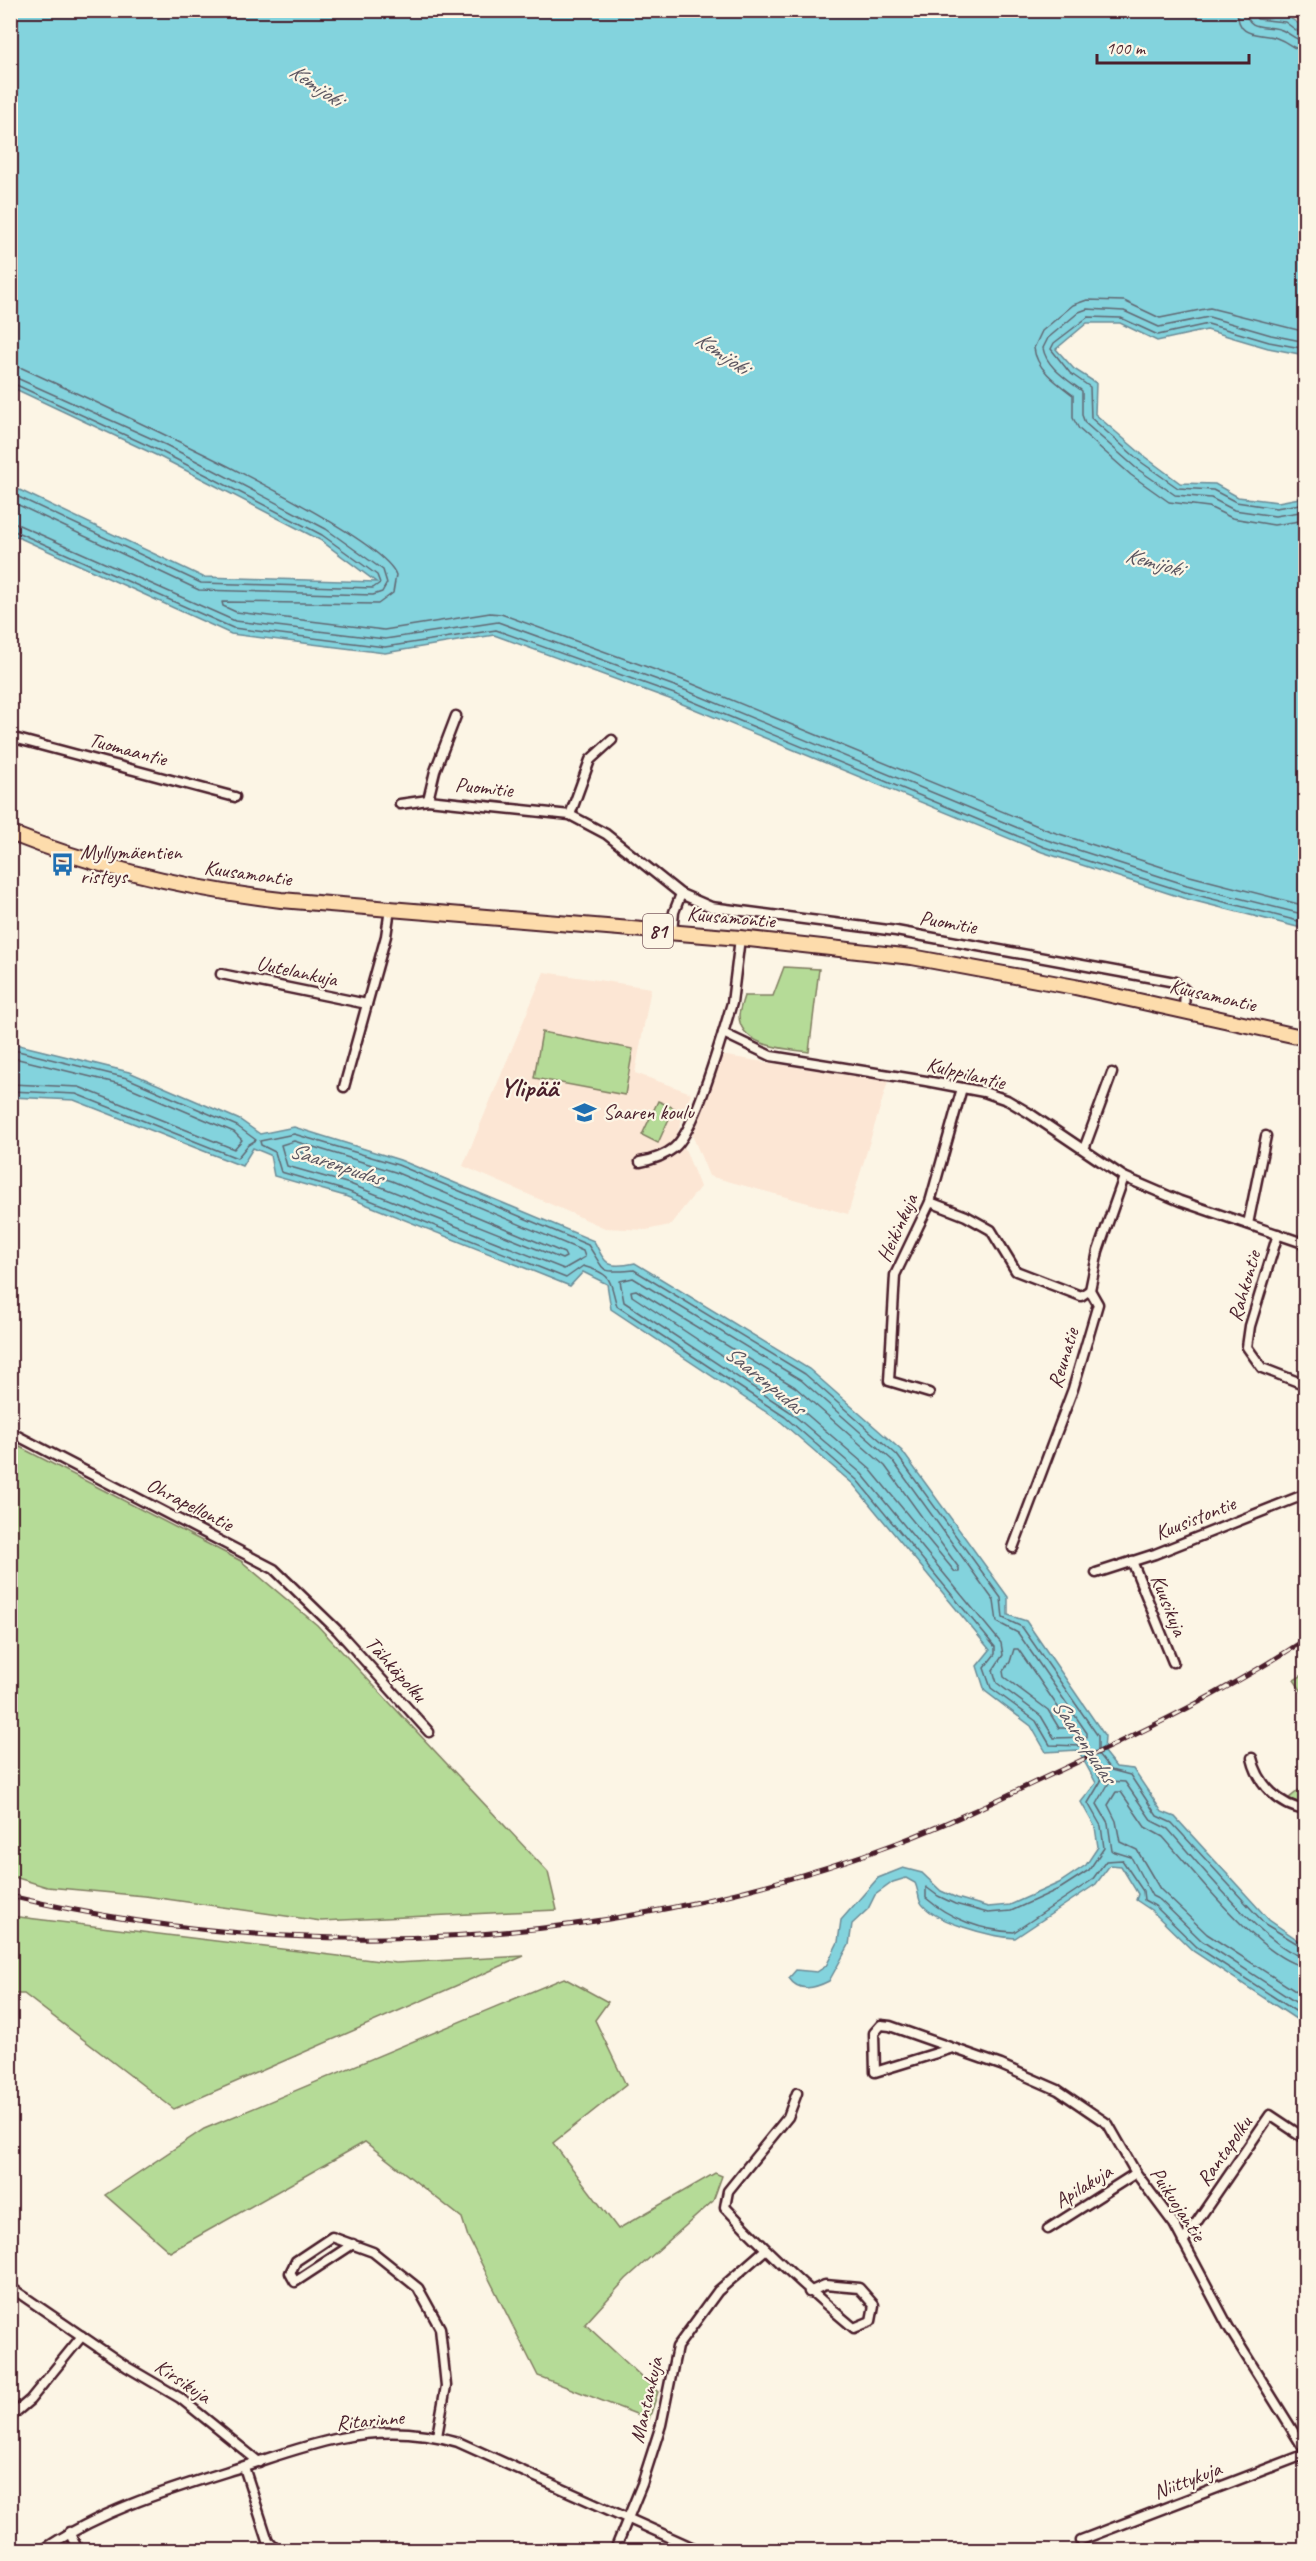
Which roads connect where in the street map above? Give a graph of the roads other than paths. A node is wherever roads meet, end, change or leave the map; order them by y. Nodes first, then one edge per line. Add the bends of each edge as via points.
1 (456, 716) dead end
2 (10, 737) edge
3 (612, 740) dead end
4 (235, 797) dead end
5 (428, 800) junction
6 (400, 804) dead end
7 (570, 815) junction
8 (10, 833) edge
9 (681, 894) junction
10 (390, 909) junction
11 (672, 932) junction
12 (740, 938) junction
13 (221, 974) dead end
14 (367, 1004) junction
15 (1184, 1011) junction
16 (723, 1033) junction
17 (1305, 1038) edge
18 (1112, 1073) dead end
19 (344, 1087) dead end
20 (962, 1088) junction
21 (1266, 1136) dead end
22 (1084, 1149) junction
23 (640, 1162) dead end
24 (1124, 1177) junction
25 (930, 1202) junction
26 (1248, 1224) junction
27 (1278, 1234) junction
28 (1305, 1244) edge
29 (1090, 1290) junction
30 (1305, 1385) edge
31 (929, 1393) dead end
32 (10, 1432) edge
33 (1305, 1494) edge
34 (1012, 1548) dead end
35 (1132, 1562) junction
36 (1096, 1573) dead end
37 (337, 1630) joint
38 (1173, 1662) dead end
39 (429, 1732) dead end
40 (1252, 1758) dead end
41 (1305, 1810) edge
42 (953, 2049) junction
43 (796, 2092) dead end
44 (1305, 2139) edge
45 (1136, 2173) junction
46 (1048, 2229) dead end
47 (1183, 2242) junction
48 (353, 2244) dead end
49 (765, 2250) junction
50 (10, 2287) edge
51 (809, 2292) junction
52 (82, 2336) junction
53 (10, 2417) edge
54 (437, 2436) junction
55 (1305, 2453) edge
56 (259, 2462) junction
57 (244, 2467) junction
58 (627, 2517) junction
59 (69, 2532) junction
60 (1081, 2540) dead end
61 (43, 2550) edge
62 (78, 2550) edge
63 (277, 2550) edge
64 (615, 2550) edge
65 (698, 2550) edge

1 - 5 street
2 - 4 street, Tuomaantie
3 - 7 street via 590,760
5 - 6 street, Puomitie
5 - 7 street, Puomitie
7 - 9 street, Puomitie via 606,834
8 - 10 main road, Kuusamontie / 81 via 88,862 187,886 281,900
9 - 11 street
9 - 15 street, Puomitie via 727,911 897,931 1175,982 1185,990
10 - 11 main road, Kuusamontie / 81
10 - 14 street
11 - 12 main road, Kuusamontie / 81
12 - 15 main road, Kuusamontie / 81 via 957,964
12 - 16 street via 732,1003
13 - 14 street, Uutelankuja
14 - 19 street
15 - 17 main road, Kuusamontie / 81
16 - 20 street, Kulppilantie via 771,1056
16 - 23 street via 693,1115 675,1147 656,1159
18 - 22 street
20 - 22 street, Kulppilantie via 1007,1100
20 - 25 street, Heikinkuja
21 - 26 street
22 - 24 street, Kulppilantie
24 - 26 street, Kulppilantie
24 - 29 street, Reunatie via 1098,1251
25 - 29 street via 991,1230 1016,1271 1081,1296
25 - 31 street, Heikinkuja via 895,1275 889,1382
26 - 27 street, Kulppilantie
27 - 28 street, Kulppilantie
27 - 30 street, Rahkontie via 1247,1347 1262,1368
29 - 34 street, Reunatie via 1098,1304 1073,1389
32 - 37 street, Ohrapellontie via 274,1569
33 - 35 street, Kuusistontie
35 - 36 street, Kuusistontie
35 - 38 street, Kuusikuja
37 - 39 street, Tähkäpolku
40 - 41 street via 1254,1769 1280,1801
42 - 42 street, Puikuojantie via 930,2058 875,2072 874,2033 881,2025
42 - 45 street, Puikuojantie via 1058,2090 1108,2124
43 - 49 street via 788,2117 728,2191 725,2206
44 - 47 street, Rantapolku via 1270,2115
45 - 46 street, Apilakuja
45 - 47 street, Puikuojantie
47 - 55 street, Puikuojantie via 1228,2328
48 - 54 street via 295,2282 290,2273 296,2261 332,2237 353,2244 373,2252 418,2288 440,2328 446,2386
49 - 51 street
49 - 58 street, Mantankuja via 718,2292 677,2347 661,2425
50 - 52 street, Kirsikuja
51 - 51 street via 825,2285 859,2288 874,2305 871,2321 854,2328
52 - 53 street via 30,2400
52 - 56 street, Kirsikuja via 180,2398
54 - 56 street, Ritarinne via 403,2432 341,2438
54 - 58 street, Ritarinne
55 - 60 street, Niittykuja
56 - 57 street, Ritarinne
57 - 59 street, Ritarinne via 109,2511
57 - 63 street via 268,2541
58 - 64 street, Mantankuja
58 - 65 street, Ritarinne
59 - 61 street, Ritarinne
59 - 62 street

